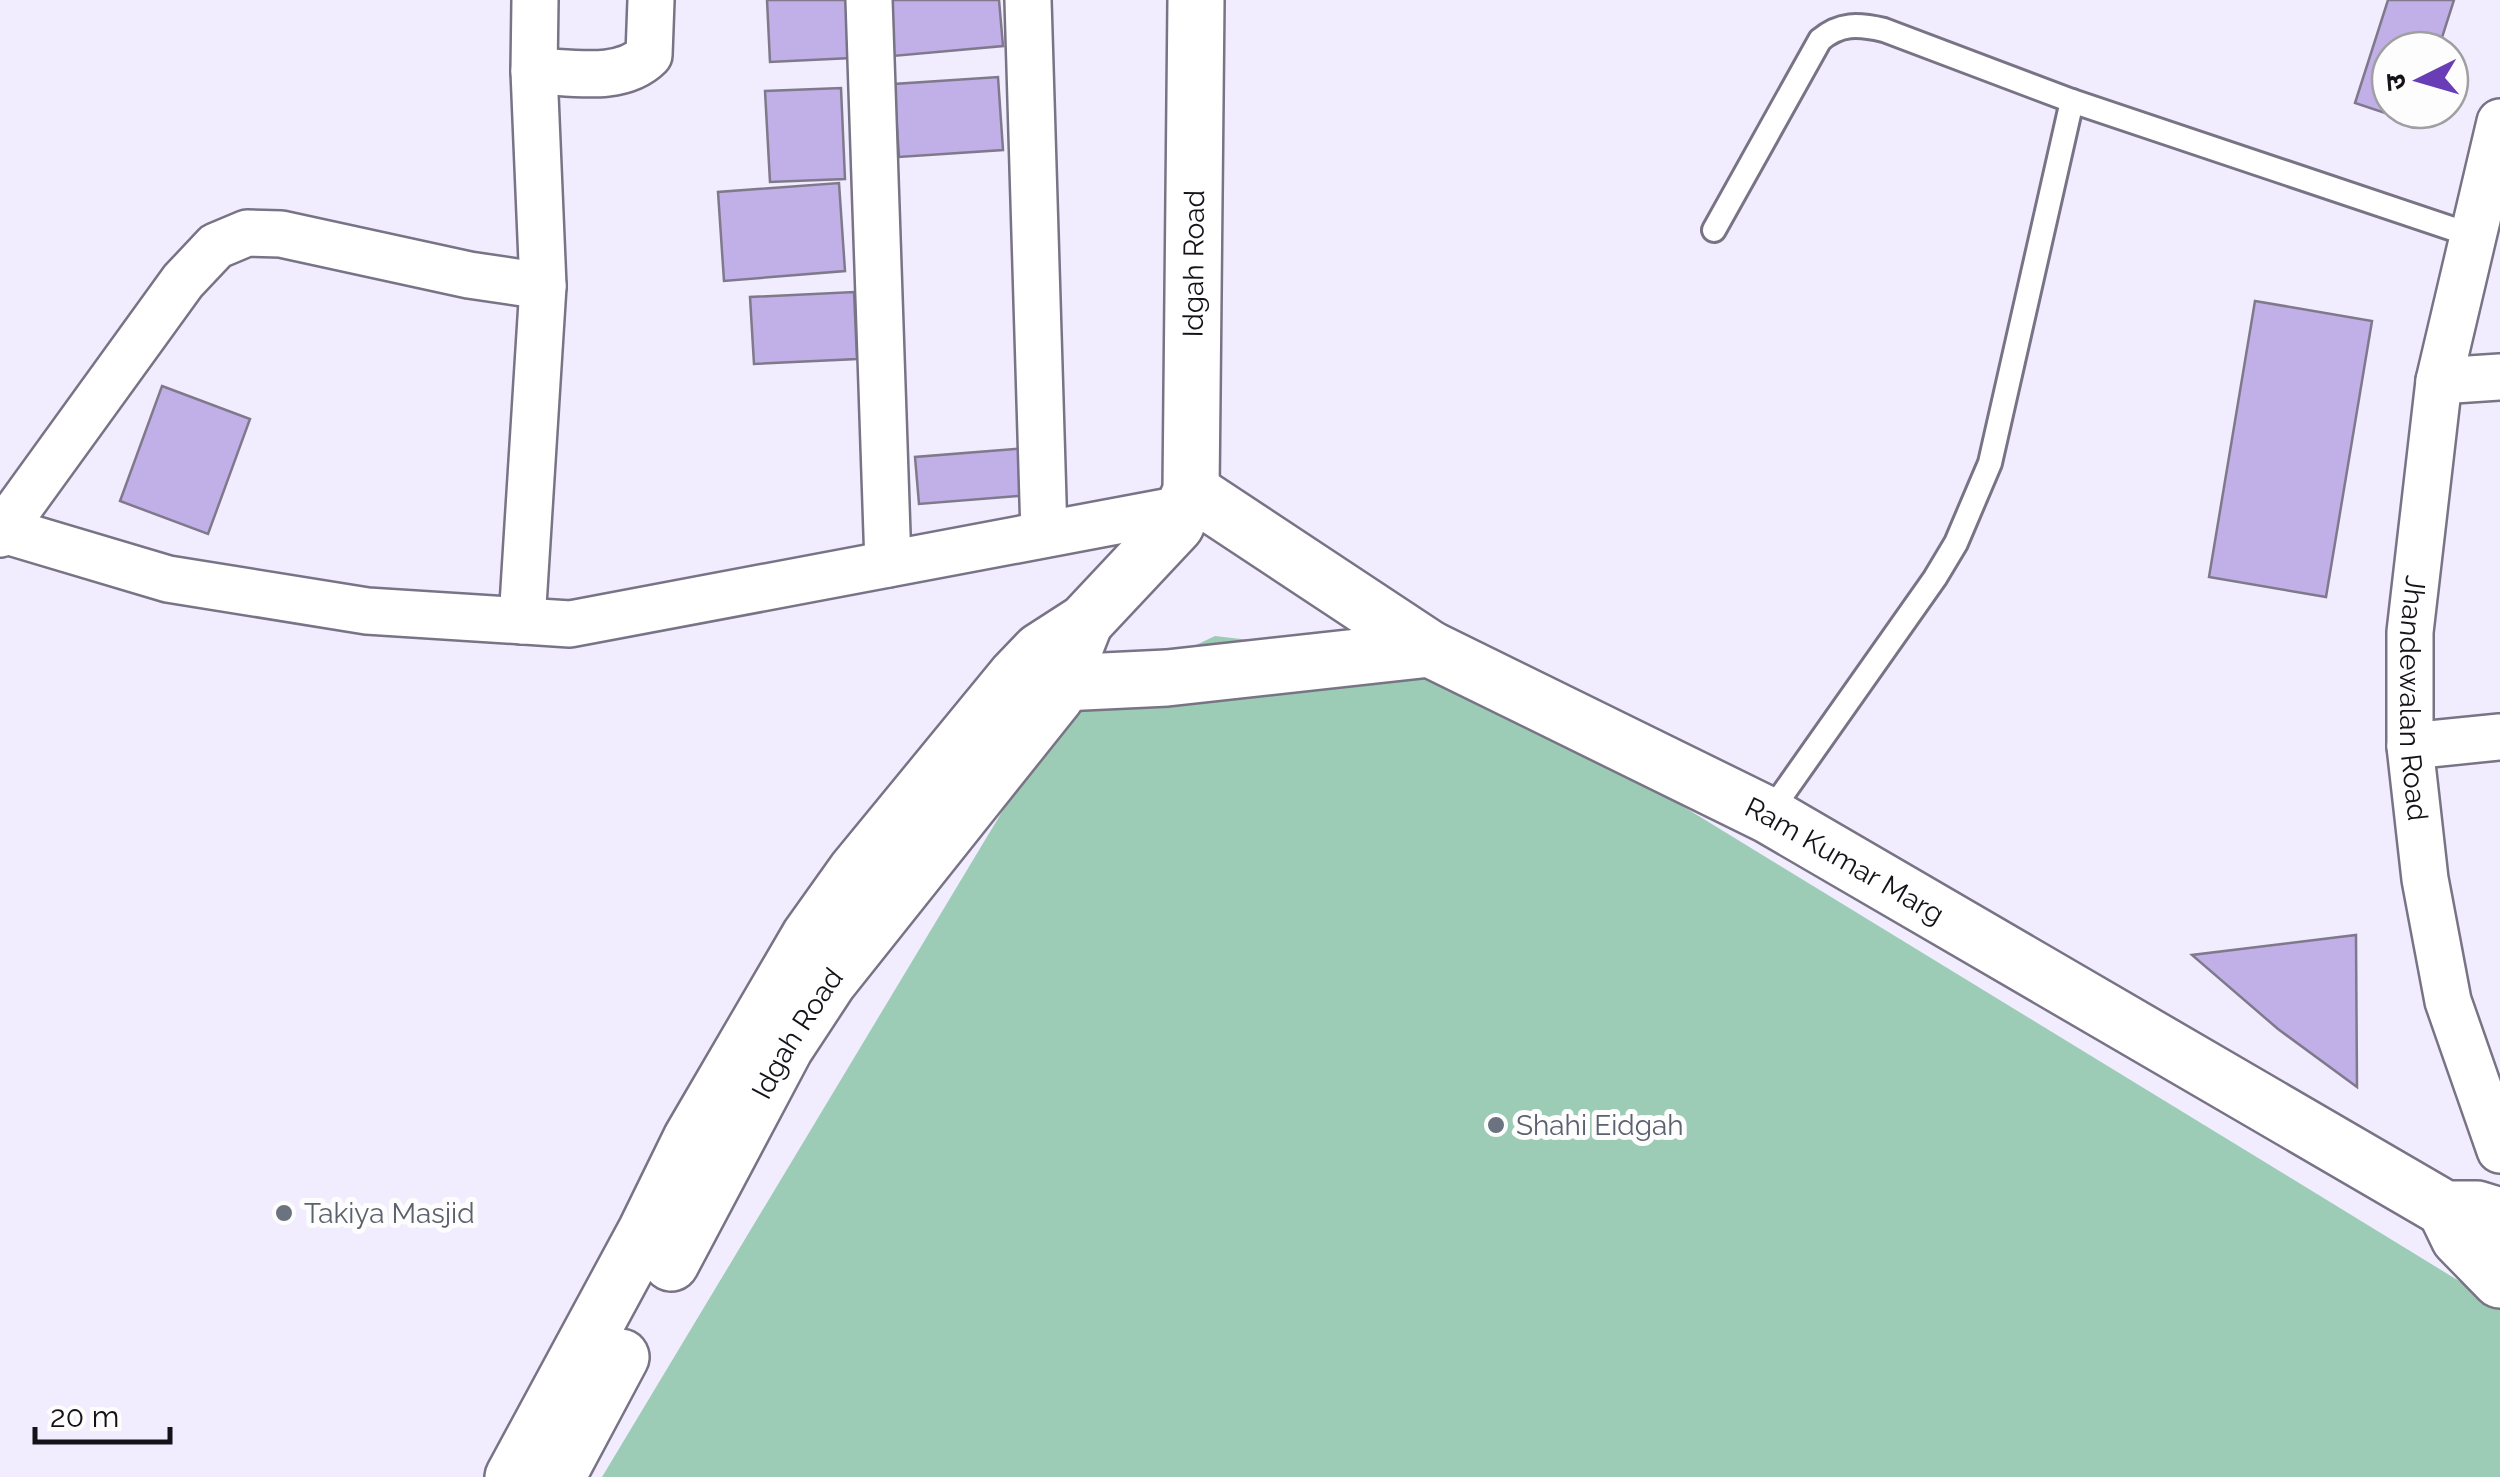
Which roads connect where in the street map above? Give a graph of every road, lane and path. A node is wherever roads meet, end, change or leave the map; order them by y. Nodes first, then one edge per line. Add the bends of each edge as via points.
1 (535, 0) edge
2 (651, 0) edge
3 (869, 0) edge
4 (1028, 0) edge
5 (1196, 0) edge
6 (534, 72) junction
7 (2072, 101) junction
8 (2500, 122) edge
9 (1714, 230) dead end
10 (2474, 236) junction
11 (544, 286) junction
12 (2500, 376) edge
13 (2440, 381) junction
14 (1184, 508) junction
15 (1, 531) edge
16 (1044, 534) junction
17 (888, 564) junction
18 (522, 621) junction
19 (1085, 622) junction
20 (1430, 650) junction
21 (1062, 683) junction
22 (2500, 737) edge
23 (2410, 746) junction
24 (1768, 815) junction
25 (2500, 1150) edge
26 (2445, 1209) junction
27 (2500, 1216) edge
28 (2500, 1280) edge
29 (513, 1477) edge
30 (558, 1477) edge

1 - 6 street
2 - 6 street via 649,56 635,69
3 - 17 street
4 - 16 street
5 - 14 street, Idgah Road
6 - 11 street
7 - 9 lane via 1884,30 1835,27 1820,40
7 - 10 lane
7 - 24 lane via 1990,463 1972,510 1935,578
8 - 10 street, Jhandewalan Road
10 - 13 street, Jhandewalan Road
11 - 15 street via 282,234 247,234 216,246 183,281
11 - 18 street
12 - 13 street
13 - 23 street, Jhandewalan Road via 2410,632
14 - 16 street
14 - 19 street
14 - 20 street, Ram Kumar Marg
15 - 18 street via 168,579 367,611
16 - 17 street
17 - 18 street via 570,624
19 - 21 street, Idgah Road
19 - 29 street via 1016,676 809,937 691,1139
20 - 21 street
20 - 24 street, Ram Kumar Marg
21 - 30 street, Idgah Road via 829,981 785,1048
22 - 23 street
23 - 25 street, Jhandewalan Road via 2448,1002
24 - 26 street, Ram Kumar Marg
26 - 27 street, Ram Kumar Marg
26 - 28 street via 2459,1238

